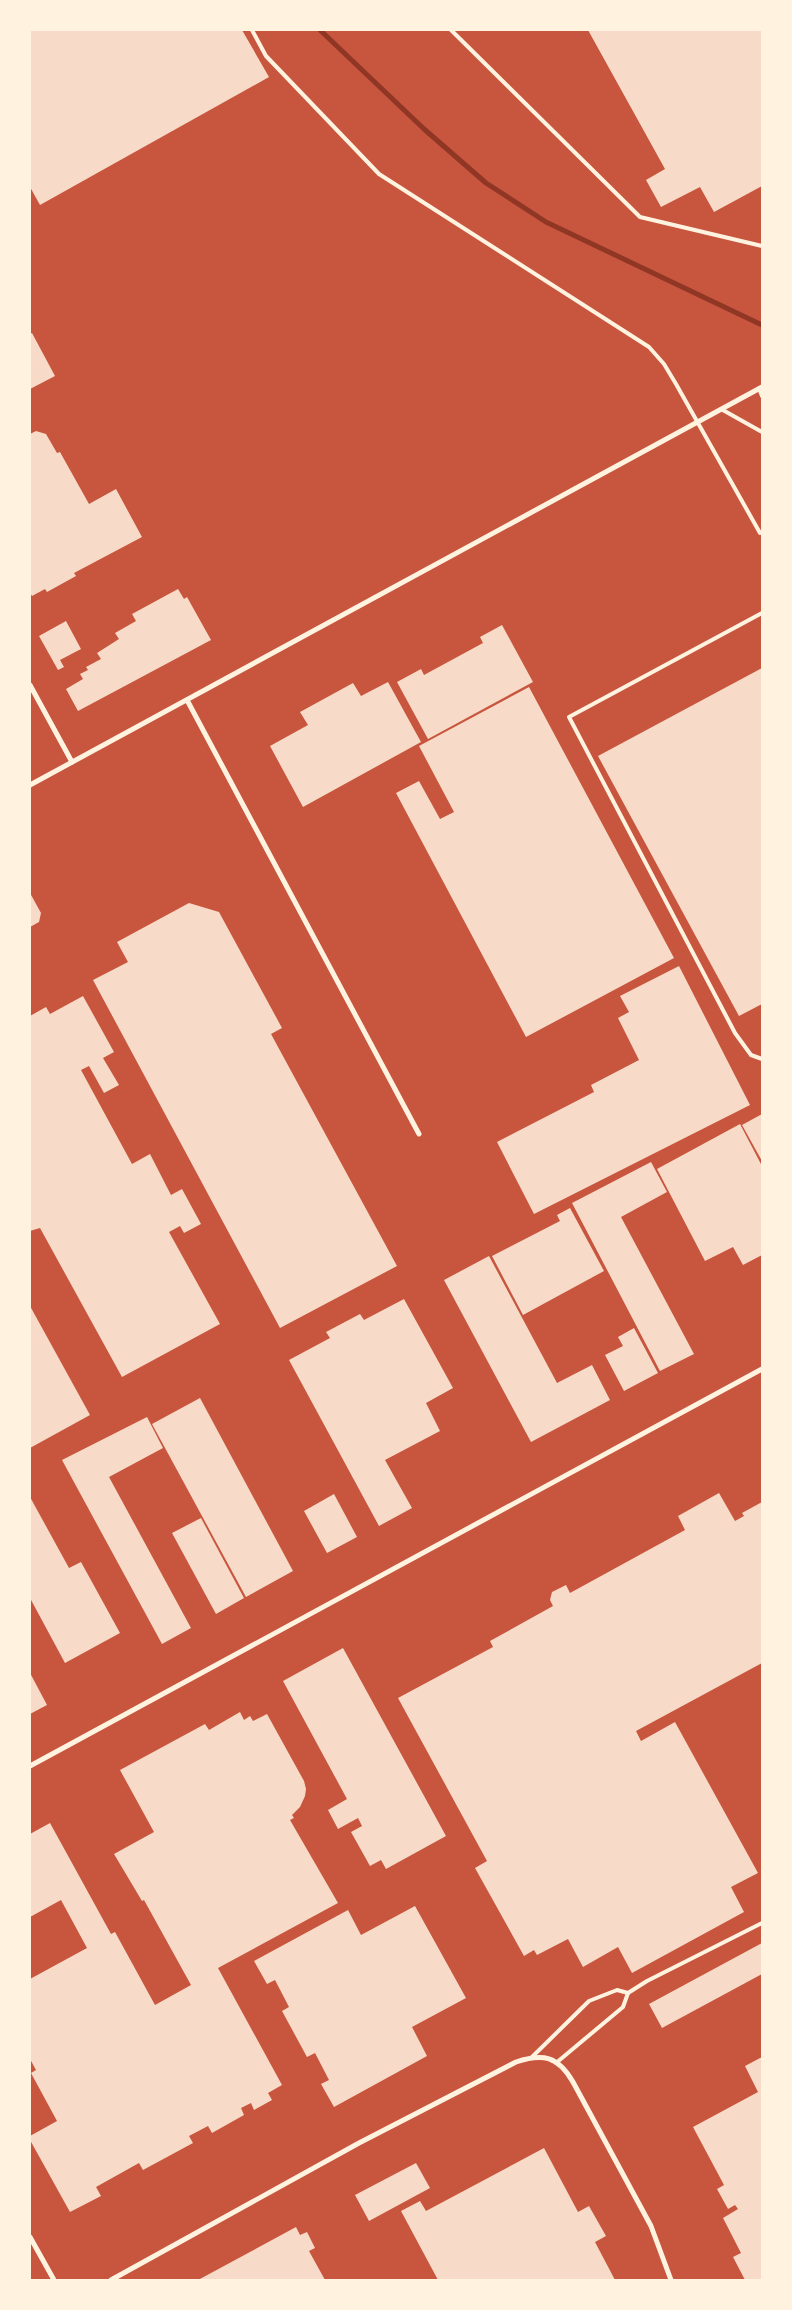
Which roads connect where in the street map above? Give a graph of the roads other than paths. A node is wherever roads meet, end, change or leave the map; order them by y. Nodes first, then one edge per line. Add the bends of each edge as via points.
1 (252, 30) edge
2 (451, 30) edge
3 (762, 246) edge
4 (761, 387) edge
5 (762, 396) edge
6 (722, 409) junction
7 (698, 422) junction
8 (762, 432) edge
9 (760, 533) dead end
10 (762, 613) edge
11 (30, 685) edge
12 (187, 700) junction
13 (72, 762) junction
14 (30, 785) edge
15 (762, 1059) edge
16 (419, 1134) dead end
17 (762, 1369) edge
18 (30, 1766) edge
19 (762, 1923) edge
20 (628, 1993) junction
21 (532, 2057) junction
22 (556, 2063) junction
23 (30, 2236) edge
24 (54, 2280) edge
25 (111, 2280) edge
26 (671, 2280) edge

1 - 7 lane via 266,56 379,174 649,348 664,364
2 - 3 lane via 640,217
4 - 5 lane
4 - 6 street
6 - 7 street
6 - 8 lane
7 - 9 lane
7 - 12 street
10 - 15 lane via 570,717 735,1033 751,1055
11 - 13 street
12 - 13 street
12 - 16 street
13 - 14 street
17 - 18 street
19 - 20 lane
20 - 21 lane via 617,1990 589,2001
20 - 22 lane via 623,2008
21 - 22 street via 547,2057
21 - 25 street via 516,2062 359,2143
22 - 26 street via 566,2070 651,2226
23 - 24 street

